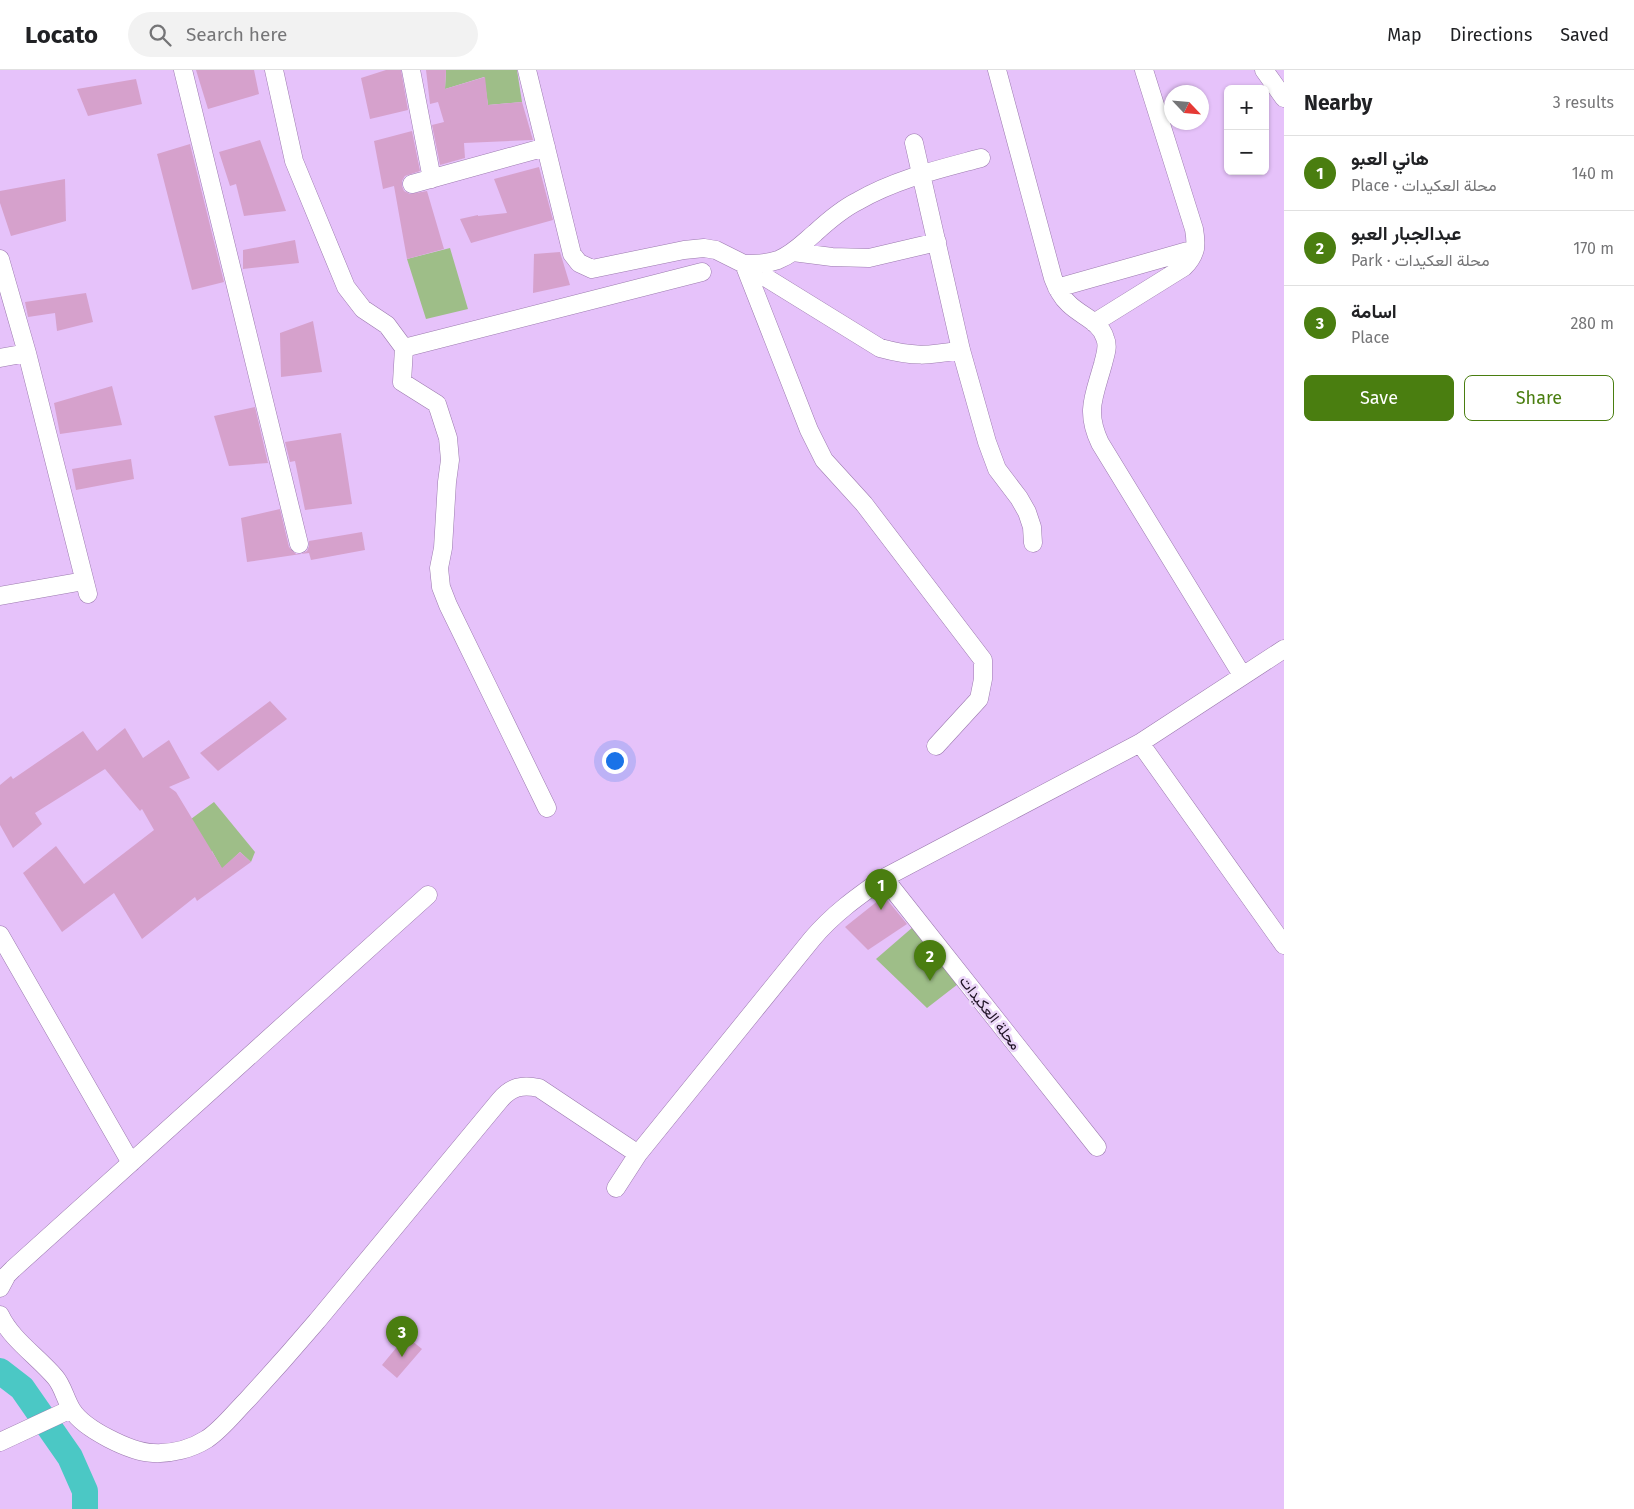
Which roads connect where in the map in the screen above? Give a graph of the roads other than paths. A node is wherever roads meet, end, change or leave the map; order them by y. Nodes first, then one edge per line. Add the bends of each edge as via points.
1 (183, 70) edge
2 (274, 70) edge
3 (410, 70) edge
4 (527, 70) edge
5 (997, 70) edge
6 (1144, 70) edge
7 (1264, 70) edge
8 (1282, 93) edge
9 (914, 143) dead end
10 (546, 147) junction
11 (981, 158) dead end
12 (921, 174) junction
13 (432, 179) junction
14 (412, 184) dead end
15 (936, 242) junction
16 (1195, 249) junction
17 (793, 252) junction
18 (0, 260) edge
19 (744, 264) junction
20 (702, 272) dead end
21 (1057, 288) junction
22 (1094, 323) junction
23 (404, 348) junction
24 (961, 350) junction
25 (27, 354) junction
26 (0, 358) edge
27 (1033, 543) dead end
28 (299, 544) dead end
29 (0, 596) edge
30 (1284, 649) edge
31 (1242, 675) junction
32 (1140, 743) junction
33 (936, 746) dead end
34 (548, 808) dead end
35 (884, 878) junction
36 (428, 895) dead end
37 (0, 935) edge
38 (1284, 945) edge
39 (1097, 1147) dead end
40 (638, 1154) junction
41 (131, 1163) junction
42 (616, 1188) dead end
43 (0, 1288) edge
44 (0, 1315) edge
45 (71, 1408) junction
46 (0, 1442) edge

1 - 28 street
2 - 23 street via 294,161 346,287 363,309 387,325
3 - 13 street
4 - 10 street
5 - 21 street
6 - 16 street via 1194,229
7 - 8 street
9 - 12 street
10 - 13 street
10 - 19 street via 572,254 579,263 592,269 704,248 716,250
11 - 12 street
12 - 15 street
12 - 17 street via 858,201
13 - 14 street
15 - 17 street via 869,258
15 - 24 street
16 - 21 street
16 - 22 street via 1184,267
17 - 19 street via 778,260
18 - 25 street
19 - 24 street via 880,348 905,355
19 - 33 street via 805,421 824,460 852,489 983,660 979,699
20 - 23 street
21 - 22 street via 1070,306
22 - 31 street via 1102,330 1107,350 1092,408 1094,430
23 - 34 street via 402,382 437,404 448,438 450,460 439,568 444,597
24 - 27 street via 991,456 1027,512
25 - 26 street
25 - 29 street via 86,587
30 - 31 street
31 - 32 street
32 - 35 street
32 - 38 street
35 - 39 street, محلة العكيدات
35 - 40 street via 845,905 826,923
36 - 41 street
37 - 41 street
40 - 42 street
40 - 45 street via 539,1088 513,1088 289,1355 207,1439 171,1453 133,1450 82,1421
41 - 43 street via 7,1275
44 - 45 street via 55,1377
45 - 46 street

